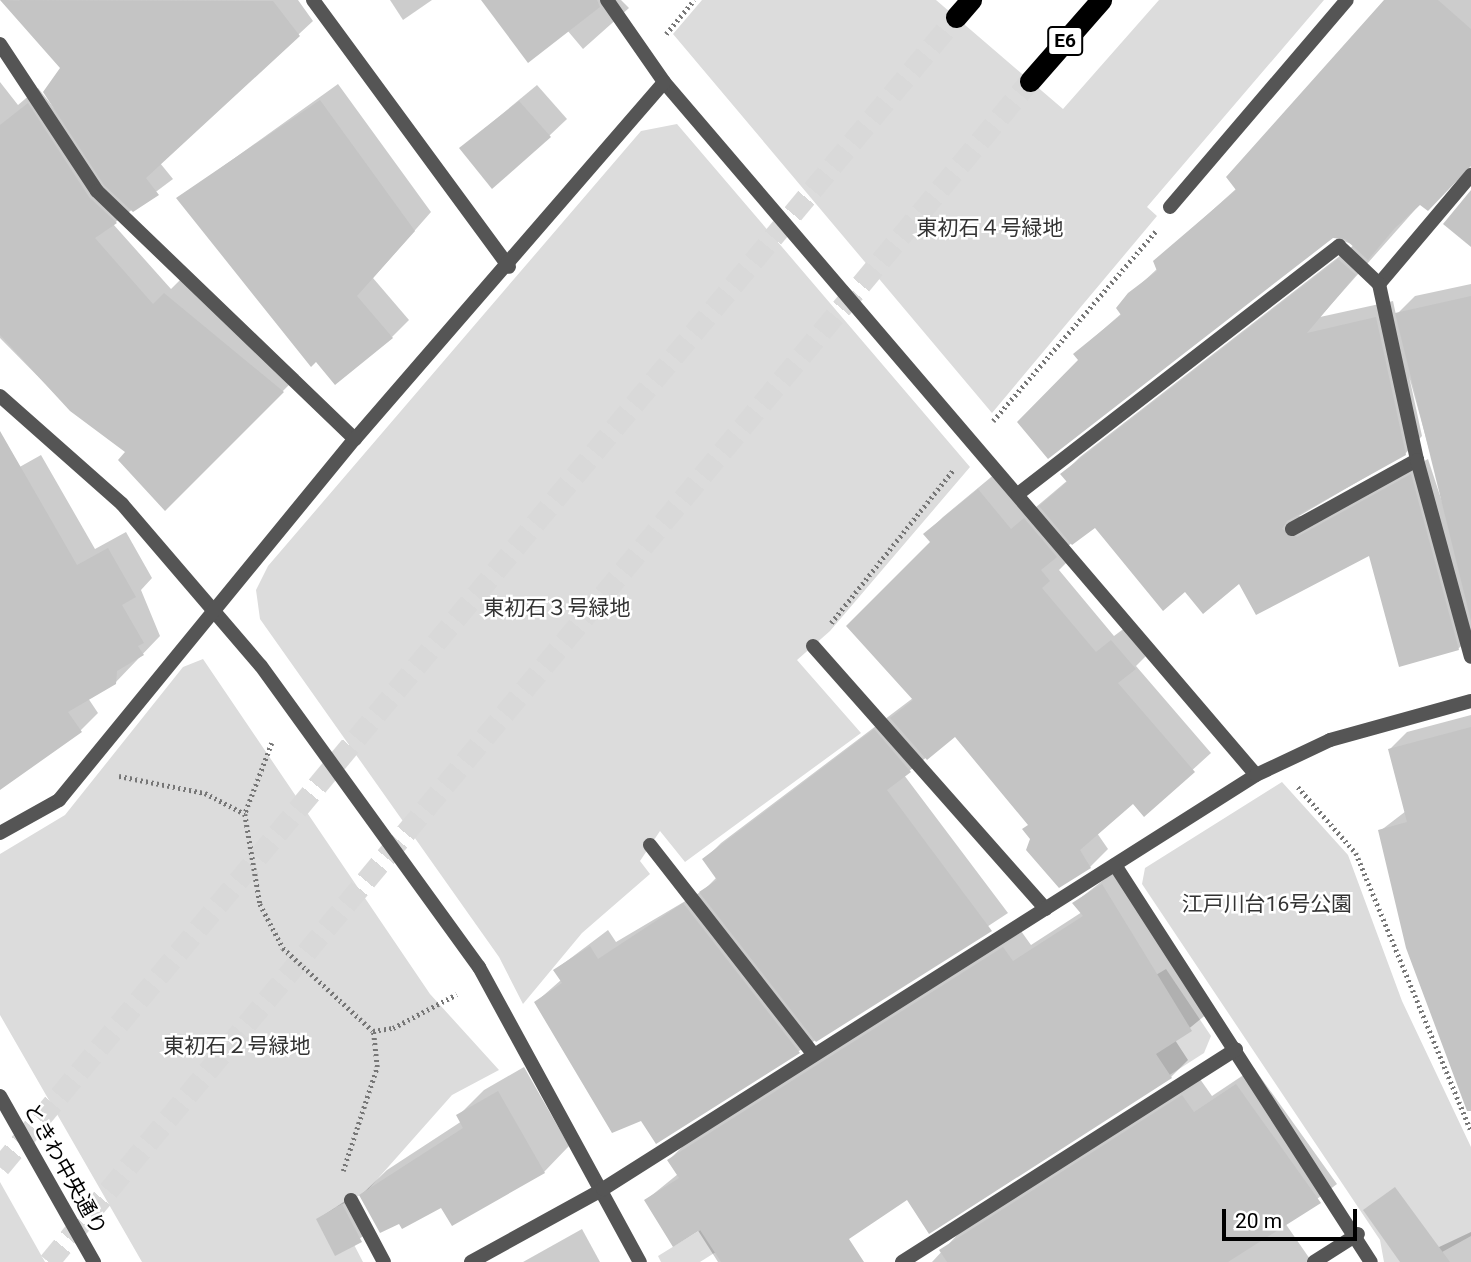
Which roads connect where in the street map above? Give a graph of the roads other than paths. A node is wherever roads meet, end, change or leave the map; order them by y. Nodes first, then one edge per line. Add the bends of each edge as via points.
1 (313, 0) edge
2 (607, 0) edge
3 (971, 0) edge
4 (1101, 0) edge
5 (1347, 0) edge
6 (956, 17) tunnel mouth
7 (0, 44) edge
8 (1030, 81) tunnel mouth
9 (664, 82) junction
10 (1471, 174) edge
11 (1170, 207) dead end
12 (509, 267) junction
13 (1379, 284) junction
14 (0, 396) edge
15 (355, 439) junction
16 (1417, 460) junction
17 (1018, 494) junction
18 (1292, 529) dead end
19 (213, 610) junction
20 (813, 646) dead end
21 (1471, 657) edge
22 (1471, 701) edge
23 (1256, 775) junction
24 (0, 833) edge
25 (650, 845) dead end
26 (1115, 865) junction
27 (1046, 909) junction
28 (1236, 1049) junction
29 (813, 1054) junction
30 (0, 1096) edge
31 (603, 1189) junction
32 (351, 1200) road end
33 (1358, 1234) junction
34 (94, 1262) edge
35 (384, 1262) edge
36 (471, 1262) edge
37 (640, 1262) edge
38 (902, 1262) edge
39 (1314, 1262) edge
40 (1371, 1262) edge

1 - 12 street
2 - 9 street
3 - 6 highway
4 - 8 highway, E6
5 - 11 street
7 - 15 street via 97,191
9 - 12 street
9 - 17 street
10 - 13 street
12 - 15 street
13 - 16 street
13 - 17 street via 1339,246
14 - 19 street via 122,503
15 - 19 street
16 - 18 street
16 - 21 street
17 - 23 street
19 - 24 street via 59,800
19 - 31 street via 479,967
20 - 27 street
22 - 23 street via 1330,740
23 - 26 street
25 - 29 street
26 - 27 street
26 - 28 street
27 - 29 street
28 - 33 street
28 - 38 street
29 - 31 street
30 - 34 street, ときわ中央通り
31 - 36 street
31 - 37 street
32 - 35 street
33 - 39 street
33 - 40 street

